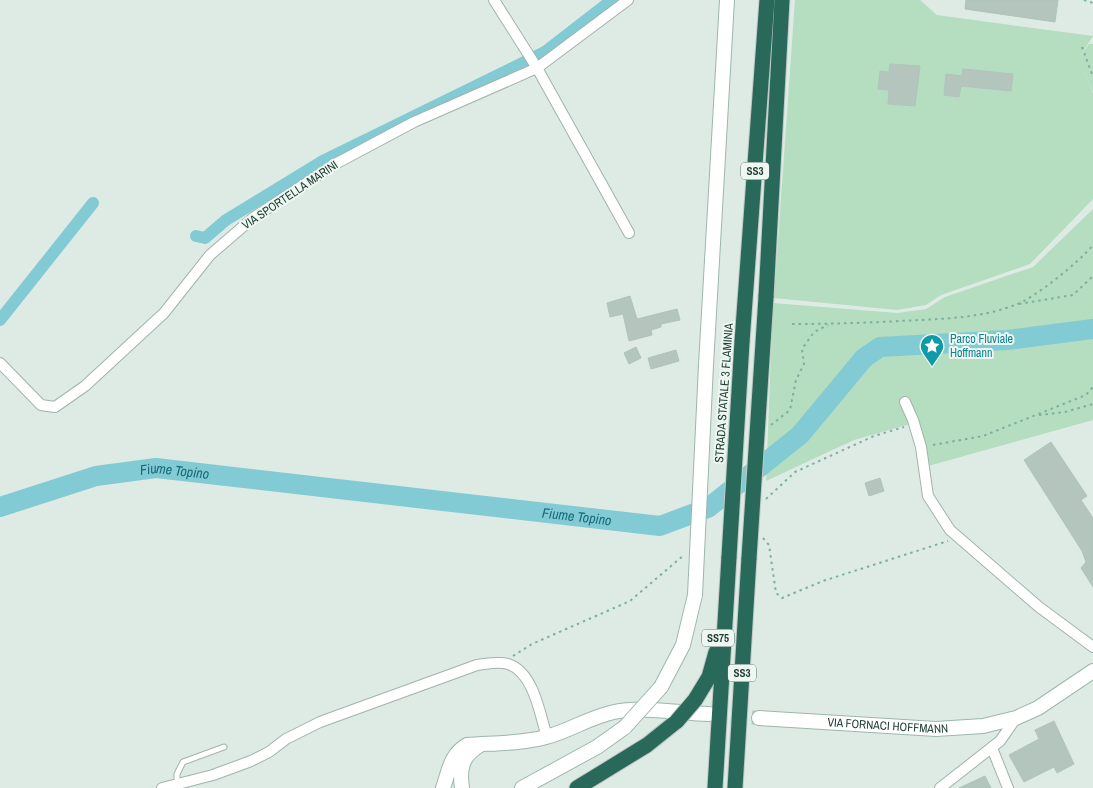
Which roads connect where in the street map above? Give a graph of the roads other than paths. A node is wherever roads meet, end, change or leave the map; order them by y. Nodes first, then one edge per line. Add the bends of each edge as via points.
1 (494, 0) edge
2 (628, 0) edge
3 (720, 0) edge
4 (727, 0) edge
5 (767, 0) edge
6 (782, 0) edge
7 (725, 26) junction
8 (537, 68) junction
9 (629, 233) dead end
10 (0, 363) edge
11 (904, 402) dead end
12 (728, 564) junction
13 (749, 566) junction
14 (1093, 647) edge
15 (1093, 671) edge
16 (709, 714) tunnel mouth
17 (759, 718) tunnel mouth
18 (1016, 718) junction
19 (547, 737) junction
20 (482, 744) junction
21 (224, 747) dead end
22 (992, 748) junction
23 (177, 784) junction
24 (162, 788) edge
25 (443, 788) edge
26 (450, 788) edge
27 (454, 788) edge
28 (462, 788) edge
29 (522, 788) edge
30 (577, 788) edge
31 (715, 788) edge
32 (735, 788) edge
33 (743, 788) edge
34 (940, 788) edge
35 (1008, 788) edge

1 - 8 street
2 - 8 street, VIA SPORTELLA MARINI
3 - 7 main road
4 - 7 main road
5 - 12 highway, STRADA STATALE 3 FLAMINIA / SS3, bridge
6 - 13 highway, SS3, bridge
7 - 29 main road, bridge via 695,595 683,645 661,687 625,727 597,747
8 - 9 street
8 - 10 street, VIA SPORTELLA MARINI via 414,122 337,163 253,218 210,254 164,313 85,386 56,407 41,405
11 - 14 street via 920,443 928,496 950,530 1039,607
12 - 30 highway, SS75, bridge via 720,602 714,662 695,700 677,721 647,745
12 - 31 highway, STRADA STATALE 3 FLAMINIA / SS3
13 - 32 highway, SS3
13 - 33 highway, SS75 via 751,602
15 - 18 main road, VIA FORNACI HOFFMANN via 1038,708
16 - 19 main road via 614,712
17 - 18 main road, VIA FORNACI HOFFMANN via 945,729 983,726
18 - 22 street
19 - 20 main road
19 - 23 street via 530,685 518,668 507,664 478,665 320,722 286,738 269,752 250,761 214,775
20 - 25 main road via 466,745 458,750
20 - 28 main road via 471,751 461,766
21 - 23 lane via 183,762 177,774
22 - 34 street
22 - 35 street
23 - 24 street
26 - 27 main road

